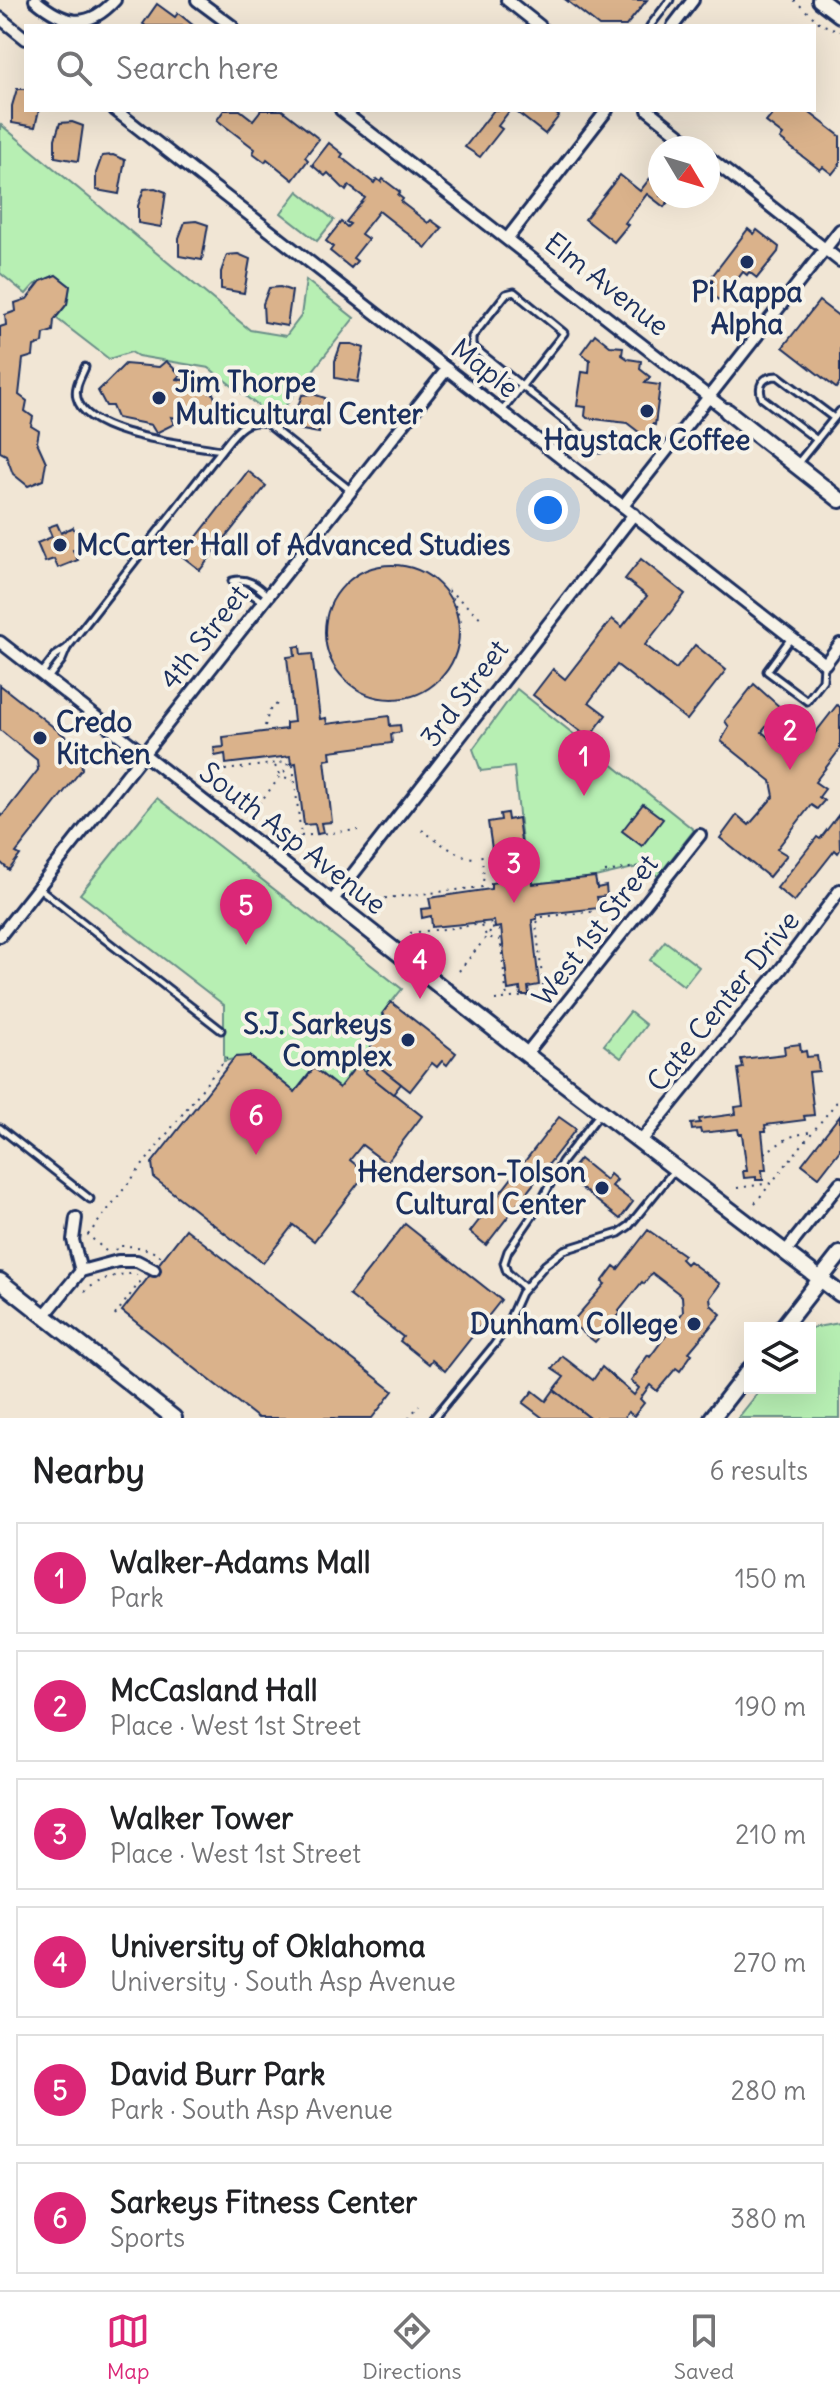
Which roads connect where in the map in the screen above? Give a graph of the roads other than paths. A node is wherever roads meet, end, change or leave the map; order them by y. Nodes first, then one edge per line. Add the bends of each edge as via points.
1 (35, 0) edge
2 (115, 0) edge
3 (197, 0) edge
4 (507, 0) edge
5 (670, 0) edge
6 (693, 0) edge
7 (820, 0) edge
8 (840, 15) edge
9 (0, 18) edge
10 (229, 24) edge
11 (537, 24) edge
12 (652, 24) edge
13 (675, 24) edge
14 (24, 37) edge
15 (118, 112) edge
16 (344, 112) edge
17 (605, 112) edge
18 (651, 112) edge
19 (681, 136) edge
20 (720, 166) edge
21 (840, 230) edge
22 (507, 239) junction
23 (825, 249) junction
24 (840, 261) edge
25 (85, 367) dead end
26 (447, 369) junction
27 (522, 386) junction
28 (709, 397) junction
29 (727, 411) joint
30 (840, 411) edge
31 (502, 412) junction
32 (834, 418) junction
33 (817, 440) junction
34 (600, 449) dead end
35 (221, 450) junction
36 (796, 465) junction
37 (351, 490) junction
38 (840, 500) edge
39 (623, 506) junction
40 (634, 514) junction
41 (265, 598) junction
42 (791, 638) junction
43 (0, 642) edge
44 (840, 644) edge
45 (825, 664) junction
46 (44, 676) junction
47 (143, 754) junction
48 (700, 835) dead end
49 (38, 887) junction
50 (840, 890) edge
51 (332, 901) junction
52 (0, 936) edge
53 (221, 1030) dead end
54 (526, 1054) junction
55 (601, 1111) junction
56 (1, 1132) edge
57 (641, 1141) junction
58 (676, 1168) junction
59 (840, 1183) edge
60 (90, 1199) dead end
61 (76, 1218) dead end
62 (786, 1251) junction
63 (840, 1254) edge
64 (154, 1270) dead end
65 (81, 1271) junction
66 (821, 1279) junction
67 (0, 1281) edge
68 (525, 1288) junction
69 (840, 1294) edge
70 (44, 1316) junction
71 (787, 1322) edge
72 (744, 1377) edge
73 (174, 1418) edge
74 (434, 1418) edge
75 (712, 1418) edge

1 - 2 street via 66,21 77,21 104,12
3 - 10 street
4 - 11 street
5 - 12 lane
6 - 13 street
7 - 8 street
9 - 14 street
15 - 26 street, Maple
16 - 22 street, Elm Avenue
17 - 22 street
18 - 19 street
20 - 23 street
21 - 23 street
22 - 28 street, Elm Avenue
23 - 24 street
23 - 28 street
25 - 35 lane via 76,391 80,406 110,428
26 - 31 street, Maple
26 - 37 street, 4th Street
27 - 27 lane via 564,333 514,292 506,294 472,337 472,346
27 - 31 lane
27 - 34 lane
28 - 29 street, Elm Avenue
28 - 39 street
29 - 36 street, Elm Avenue
30 - 32 lane
31 - 39 street, Maple
32 - 33 lane
32 - 33 lane via 778,376 761,383 762,398
33 - 36 lane
35 - 37 lane via 247,423 266,423
35 - 46 lane via 62,660
36 - 38 street, Elm Avenue
37 - 41 street, 4th Street
39 - 40 street, Maple
40 - 42 street, Maple
40 - 51 street, 3rd Street
41 - 41 lane via 250,582 232,581
41 - 47 street, 4th Street
42 - 45 street, Maple
42 - 45 lane via 767,671 807,701 823,680
43 - 46 street, South Asp Avenue
44 - 45 street
46 - 47 street, South Asp Avenue
47 - 49 street, 4th Street
47 - 51 street, South Asp Avenue
48 - 54 street, West 1st Street
49 - 52 street, 4th Street
49 - 53 lane
50 - 57 street, Cate Center Drive
51 - 54 street, South Asp Avenue
54 - 55 street, South Asp Avenue
55 - 57 street, South Asp Avenue
55 - 68 lane via 562,1162 508,1251 507,1272
56 - 60 lane
57 - 58 street, South Asp Avenue
58 - 62 street, South Asp Avenue
58 - 68 lane via 629,1226 564,1250
59 - 62 street
61 - 65 street via 73,1240
62 - 66 street, South Asp Avenue
63 - 66 street
64 - 65 street via 137,1261 118,1261
65 - 70 street
66 - 69 street, South Asp Avenue
66 - 71 street
67 - 70 street
68 - 74 lane via 499,1338
70 - 73 street
72 - 75 street

